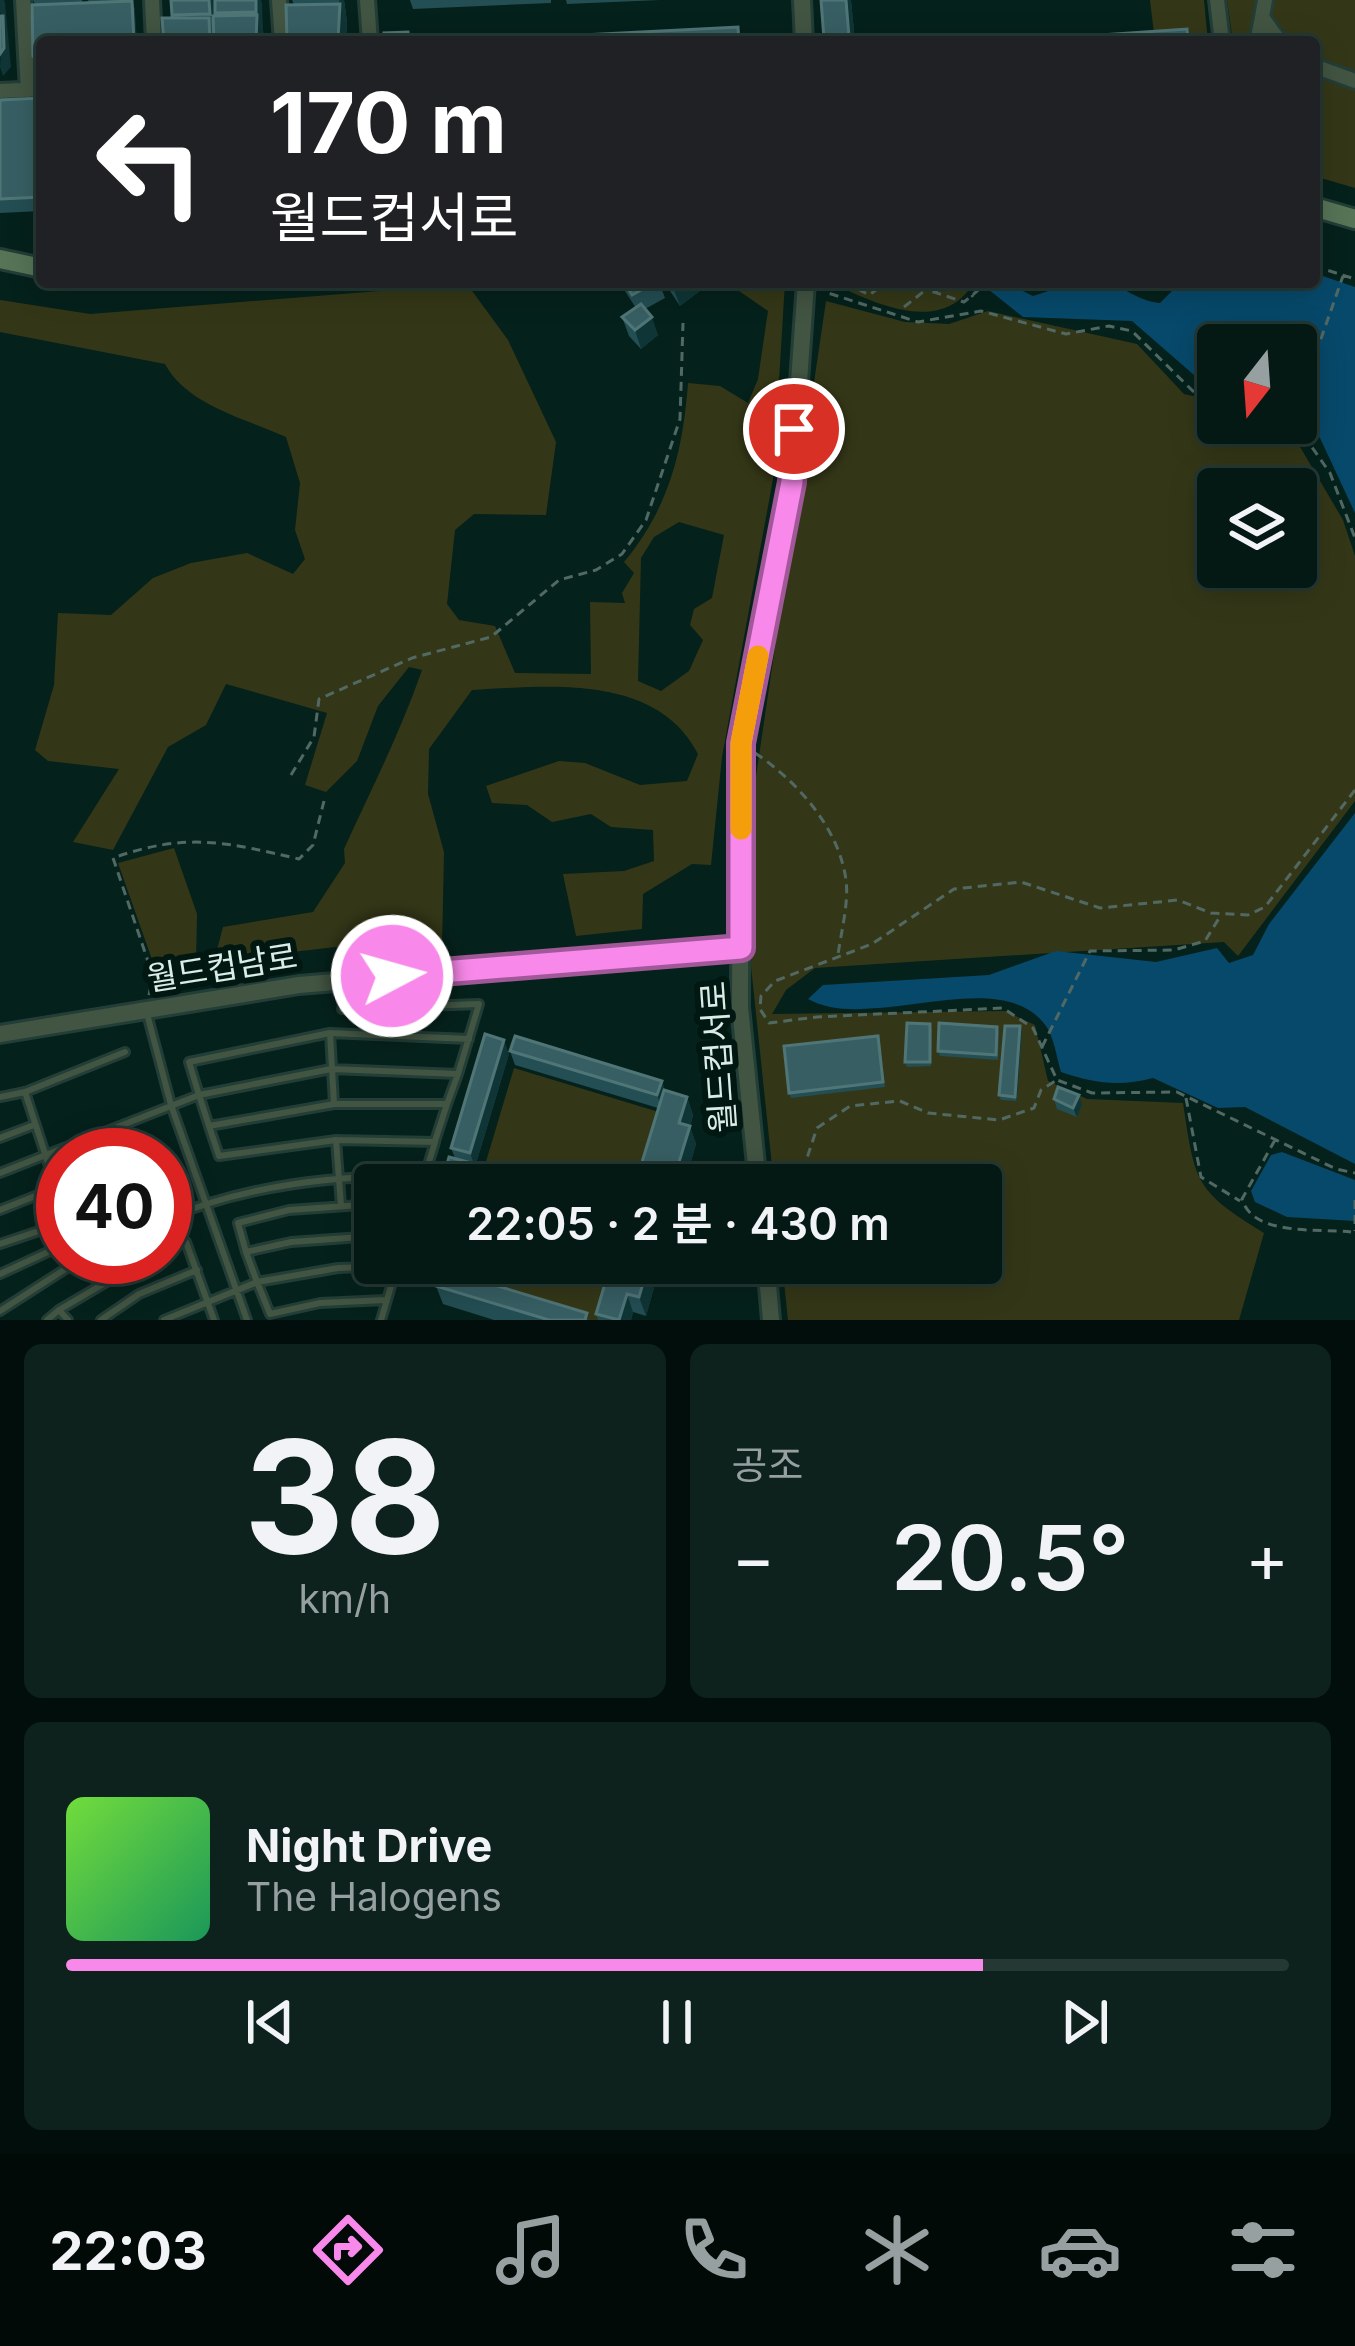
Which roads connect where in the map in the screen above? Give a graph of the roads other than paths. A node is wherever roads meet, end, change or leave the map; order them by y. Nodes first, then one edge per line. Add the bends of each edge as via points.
1 (23, 0) edge
2 (152, 0) edge
3 (279, 0) edge
4 (367, 0) edge
5 (802, 0) edge
6 (1217, 0) edge
7 (1265, 0) edge
8 (1262, 16) junction
9 (154, 36) edge
10 (282, 36) edge
11 (370, 36) edge
12 (804, 36) edge
13 (1221, 36) edge
14 (1258, 36) edge
15 (1276, 36) edge
16 (1320, 68) edge
17 (1355, 81) edge
18 (35, 89) edge
19 (0, 91) edge
20 (1320, 209) edge
21 (1355, 219) edge
22 (0, 259) edge
23 (36, 267) edge
24 (806, 288) edge
25 (741, 948) junction
26 (146, 1009) junction
27 (342, 1009) dead end
28 (330, 1033) junction
29 (0, 1034) edge
30 (469, 1039) junction
31 (125, 1052) dead end
32 (331, 1069) junction
33 (458, 1073) junction
34 (26, 1092) junction
35 (199, 1095) junction
36 (0, 1097) edge
37 (334, 1104) junction
38 (447, 1105) junction
39 (171, 1106) junction
40 (34, 1125) junction
41 (209, 1126) junction
42 (113, 1128) edge
43 (36, 1130) edge
44 (0, 1138) edge
45 (336, 1140) junction
46 (435, 1142) junction
47 (36, 1158) edge
48 (428, 1164) edge
49 (756, 1164) edge
50 (0, 1173) edge
51 (340, 1176) junction
52 (354, 1176) edge
53 (36, 1196) edge
54 (205, 1202) junction
55 (340, 1204) junction
56 (354, 1204) edge
57 (192, 1208) edge
58 (0, 1210) edge
59 (36, 1231) edge
60 (354, 1238) edge
61 (0, 1244) edge
62 (246, 1252) junction
63 (36, 1257) edge
64 (192, 1257) edge
65 (354, 1267) edge
66 (197, 1270) junction
67 (0, 1274) edge
68 (257, 1282) junction
69 (46, 1284) edge
70 (99, 1284) edge
71 (391, 1284) edge
72 (768, 1284) edge
73 (236, 1290) junction
74 (386, 1300) junction
75 (207, 1301) junction
76 (59, 1310) junction
77 (2, 1315) edge
78 (271, 1317) edge
79 (47, 1320) edge
80 (68, 1320) edge
81 (101, 1320) edge
82 (164, 1320) edge
83 (214, 1320) edge
84 (247, 1320) edge
85 (381, 1320) edge
86 (771, 1320) edge

1 - 18 street
2 - 9 street
3 - 10 street
4 - 11 street
5 - 12 street
6 - 13 street
7 - 8 street
8 - 14 street
8 - 15 street
16 - 17 street
18 - 19 street
20 - 21 main road
22 - 23 main road
24 - 25 street, 월드컵서로 via 792,482 741,743
25 - 26 street, 월드컵남로 via 299,985
25 - 49 street, 월드컵서로
26 - 29 street, 월드컵남로
26 - 39 lane
27 - 30 lane via 479,1004
28 - 30 lane
28 - 32 lane
28 - 35 lane via 189,1062
30 - 33 lane
31 - 34 lane
32 - 33 lane
32 - 35 lane
32 - 37 lane
33 - 38 lane
34 - 36 lane
34 - 40 lane
35 - 39 lane
35 - 41 lane
37 - 38 lane
37 - 41 lane
38 - 46 lane
39 - 42 lane
39 - 54 lane
40 - 43 lane
40 - 44 lane
41 - 45 lane via 219,1156
45 - 46 lane
45 - 51 lane
46 - 48 lane
47 - 50 lane
51 - 52 lane
51 - 54 lane
51 - 55 lane
53 - 58 lane
54 - 57 lane
54 - 73 lane
55 - 56 lane
55 - 62 lane via 238,1223
59 - 61 lane
60 - 62 lane
62 - 68 lane
63 - 67 lane
64 - 66 lane
65 - 68 lane
66 - 75 lane
66 - 81 lane
68 - 73 lane
68 - 78 lane
69 - 77 lane
70 - 76 lane
71 - 74 lane
72 - 86 street
73 - 75 lane
73 - 84 lane
74 - 78 lane via 320,1303
74 - 85 lane
75 - 82 lane
75 - 83 lane
76 - 79 lane
76 - 80 lane

